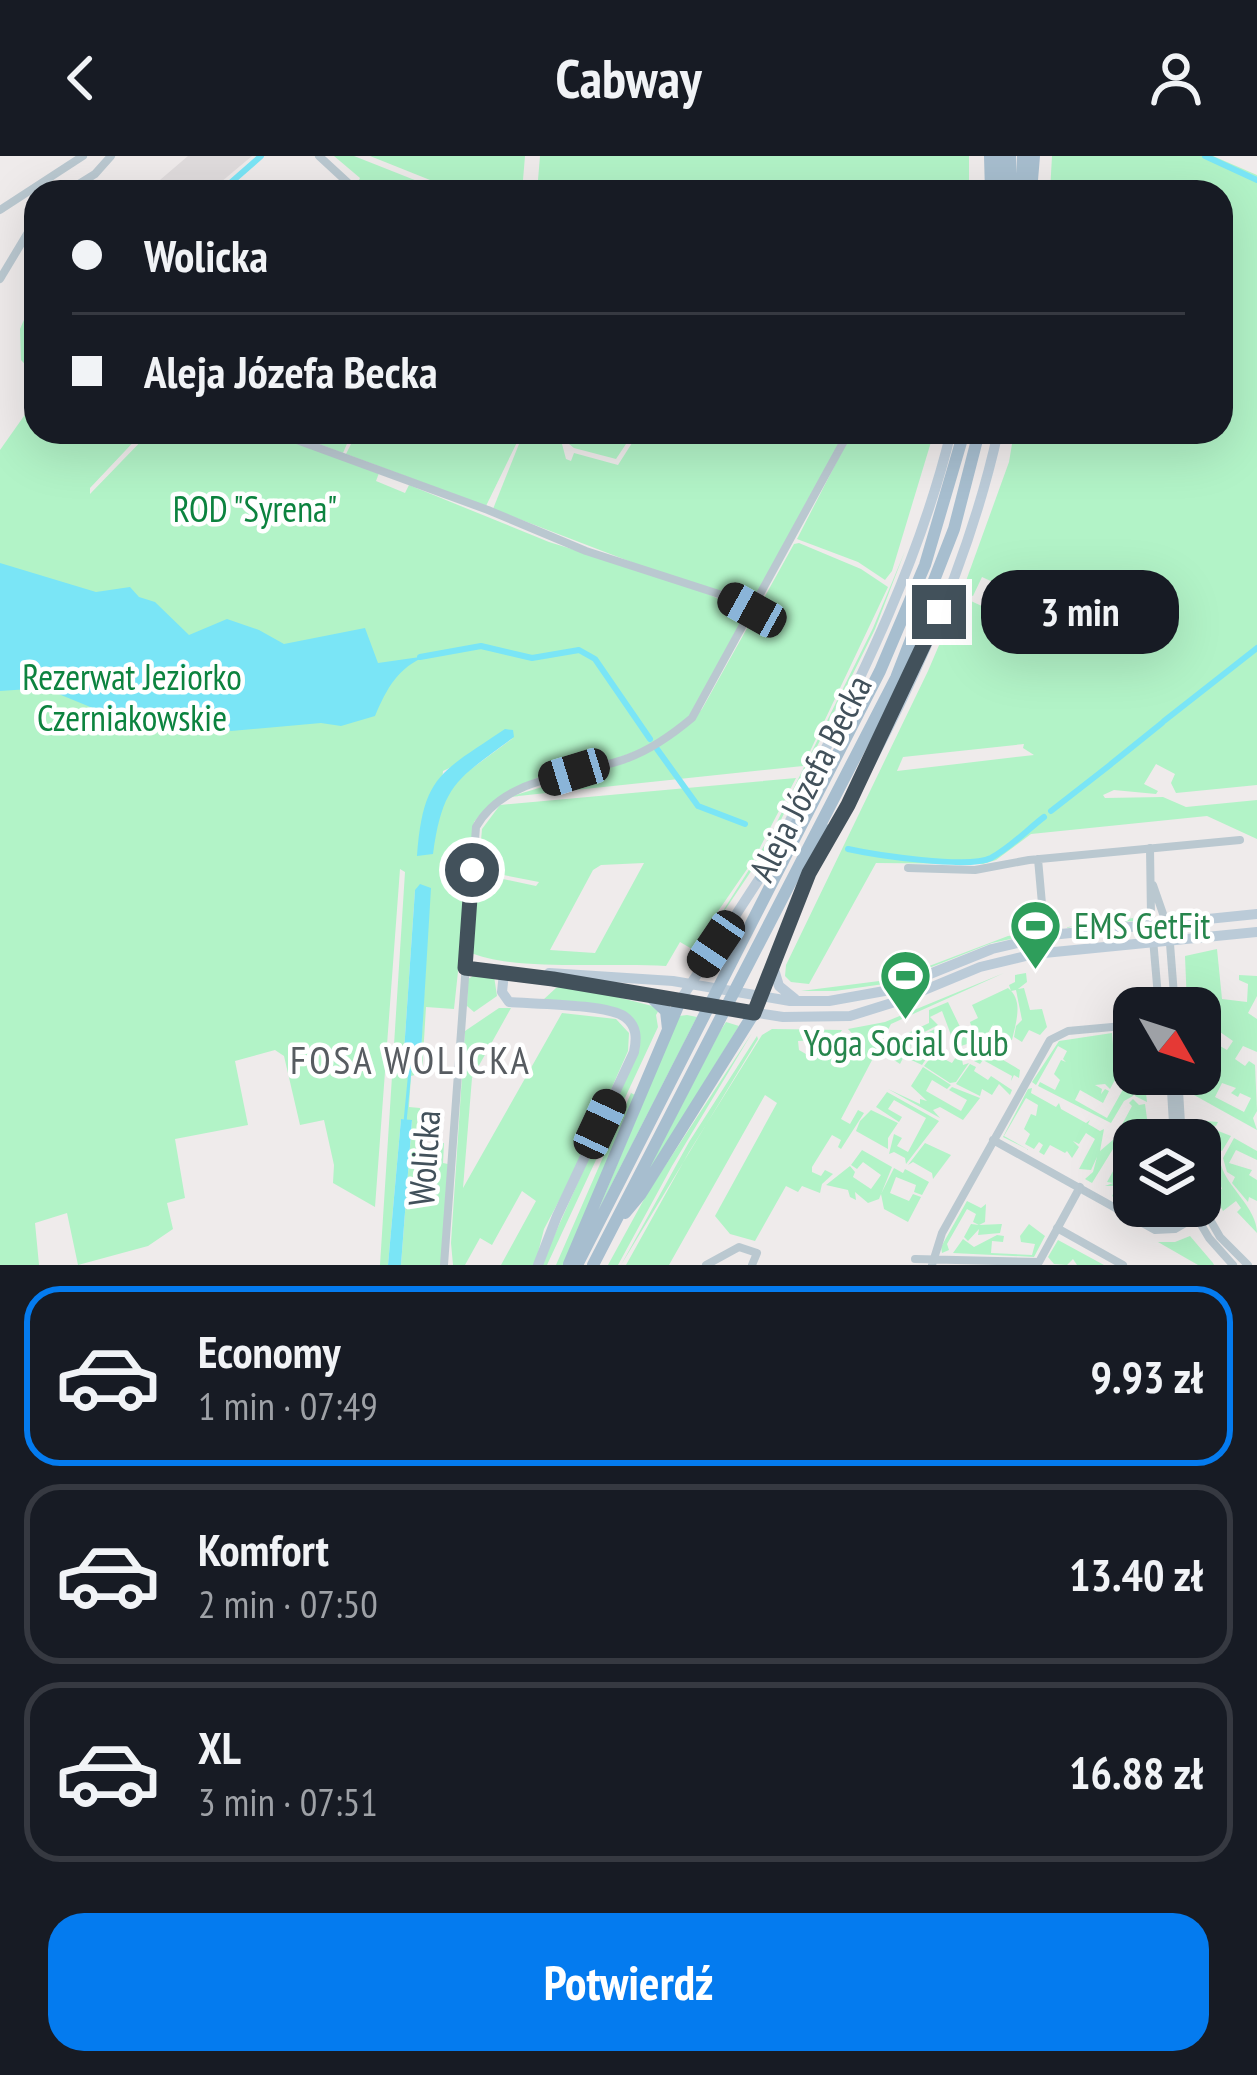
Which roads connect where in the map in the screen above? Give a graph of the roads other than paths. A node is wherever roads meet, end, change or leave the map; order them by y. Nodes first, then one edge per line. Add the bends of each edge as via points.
1 (83, 156) edge
2 (112, 156) edge
3 (319, 156) edge
4 (46, 180) edge
5 (85, 180) edge
6 (345, 180) edge
7 (24, 238) edge
8 (0, 279) edge
9 (308, 444) edge
10 (843, 444) edge
11 (948, 444) edge
12 (960, 444) edge
13 (978, 444) edge
14 (995, 444) edge
15 (752, 610) junction
16 (845, 778) junction
17 (824, 782) junction
18 (1240, 840) dead end
19 (1150, 848) junction
20 (1038, 859) junction
21 (908, 868) dead end
22 (809, 873) junction
23 (761, 876) junction
24 (1152, 884) junction
25 (1257, 914) edge
26 (1043, 915) dead end
27 (1167, 921) junction
28 (1151, 922) junction
29 (1257, 932) edge
30 (1171, 941) junction
31 (1153, 942) junction
32 (773, 964) junction
33 (465, 968) junction
34 (504, 973) junction
35 (736, 974) junction
36 (528, 975) junction
37 (689, 983) junction
38 (1158, 987) edge
39 (1174, 987) edge
40 (650, 996) junction
41 (760, 996) junction
42 (675, 999) junction
43 (798, 1001) junction
44 (754, 1013) junction
45 (710, 1024) junction
46 (1113, 1027) edge
47 (667, 1035) junction
48 (993, 1140) junction
49 (1080, 1186) junction
50 (1113, 1205) edge
51 (612, 1227) junction
52 (1210, 1227) edge
53 (1213, 1227) edge
54 (1057, 1228) junction
55 (915, 1259) dead end
56 (932, 1263) edge
57 (444, 1265) edge
58 (538, 1265) edge
59 (573, 1265) edge
60 (593, 1265) edge
61 (706, 1265) edge
62 (752, 1265) edge
63 (1124, 1265) edge
64 (1233, 1265) edge
65 (1248, 1265) edge

1 - 4 street
2 - 5 street
3 - 6 street
7 - 8 street
9 - 15 street
10 - 15 street, Wolicka
11 - 23 main road, Aleja Józefa Becka via 890,618
12 - 17 main road, Aleja Józefa Becka via 925,565
13 - 16 main road, Aleja Józefa Becka via 916,632
14 - 22 main road, Aleja Józefa Becka via 929,636
15 - 33 street, Wolicka via 698,711 680,728 625,759 512,792 482,817
16 - 22 main road
16 - 35 main road, Aleja Józefa Becka
17 - 23 main road
17 - 35 main road, Aleja Józefa Becka
18 - 19 street
19 - 20 street
19 - 24 street
20 - 21 street via 975,870
20 - 26 street
22 - 32 main road, Aleja Józefa Becka
23 - 37 main road, Aleja Józefa Becka
24 - 27 street
24 - 28 street
25 - 27 main road
27 - 28 main road
27 - 30 street
28 - 31 street
28 - 43 main road via 1021,941 861,998
29 - 30 main road
30 - 31 main road
30 - 39 street
31 - 38 street
31 - 44 main road via 1007,959 850,1016
32 - 41 main road, Aleja Józefa Becka
32 - 43 main road via 779,986
33 - 34 street
33 - 57 street, Wolicka
34 - 36 main road
34 - 58 main road via 509,1002 615,1012 636,1037
35 - 45 main road, Aleja Józefa Becka
36 - 37 main road
36 - 40 main road
37 - 41 main road
37 - 42 main road, Aleja Józefa Becka
40 - 42 main road
40 - 47 main road via 669,1018
41 - 43 main road
41 - 44 main road, Aleja Józefa Becka
42 - 44 main road
42 - 47 main road
44 - 51 main road via 640,1196
45 - 51 main road, Aleja Józefa Becka
45 - 59 main road, Aleja Józefa Becka
46 - 48 street via 1053,1037
47 - 59 main road
48 - 49 street
48 - 56 street
49 - 50 street
49 - 54 street
51 - 60 main road, Aleja Józefa Becka
52 - 64 street
53 - 65 street
54 - 56 street via 1035,1263
54 - 63 street
55 - 56 street
61 - 62 street via 740,1247 757,1253

